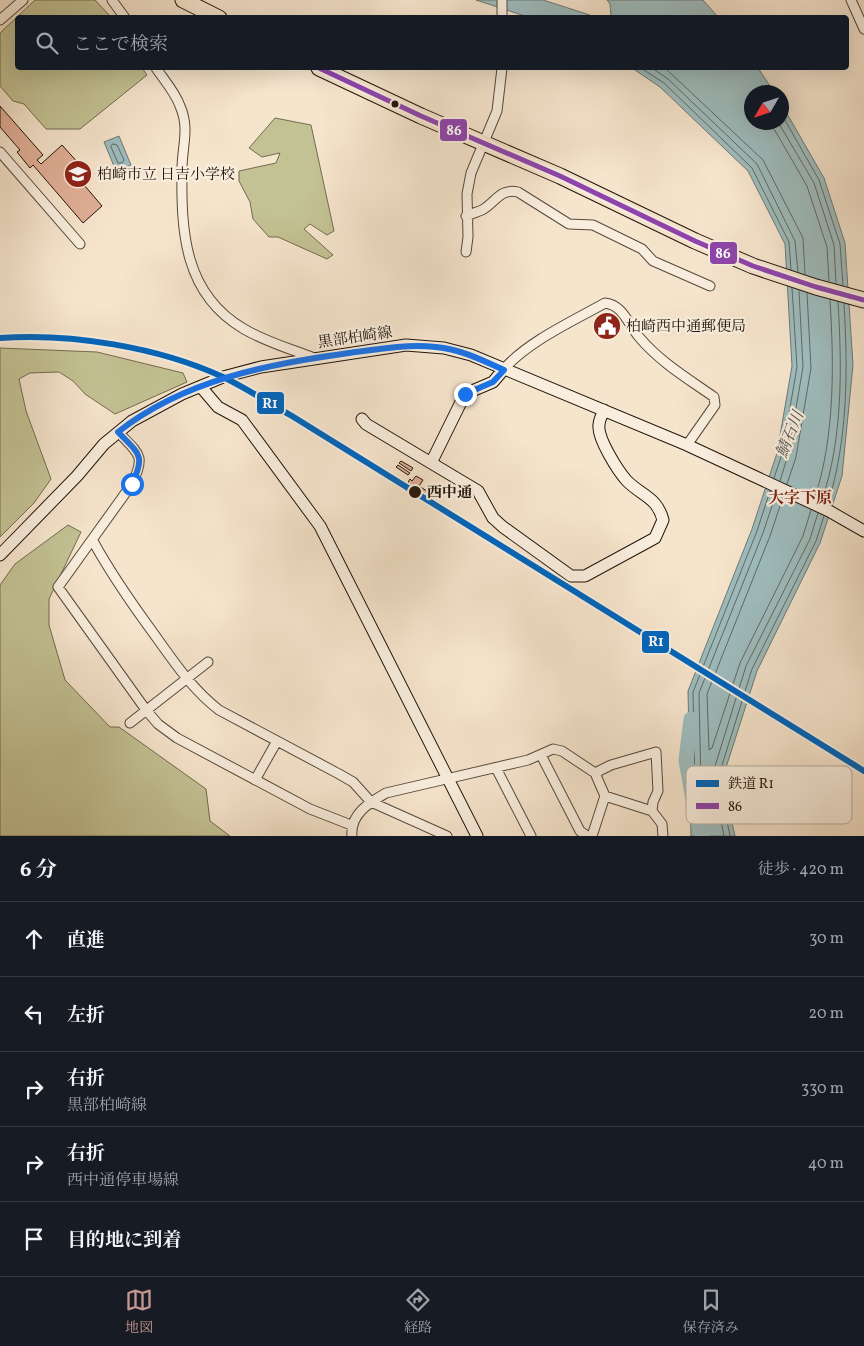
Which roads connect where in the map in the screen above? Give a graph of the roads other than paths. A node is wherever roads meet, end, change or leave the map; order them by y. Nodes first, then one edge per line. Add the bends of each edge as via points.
1 (23, 0) edge
2 (112, 0) edge
3 (183, 0) edge
4 (502, 0) edge
5 (851, 0) edge
6 (123, 15) edge
7 (212, 15) edge
8 (502, 15) edge
9 (0, 20) edge
10 (864, 29) edge
11 (157, 70) edge
12 (323, 70) edge
13 (502, 70) edge
14 (484, 144) junction
15 (0, 152) edge
16 (466, 216) junction
17 (80, 244) dead end
18 (466, 252) dead end
19 (710, 286) dead end
20 (863, 299) edge
21 (314, 358) junction
22 (504, 370) junction
23 (201, 387) junction
24 (604, 410) junction
25 (362, 419) dead end
26 (118, 432) junction
27 (687, 445) junction
28 (432, 463) junction
29 (864, 531) edge
30 (93, 541) junction
31 (0, 555) edge
32 (208, 662) dead end
33 (186, 679) junction
34 (146, 710) junction
35 (130, 723) dead end
36 (277, 741) junction
37 (541, 755) junction
38 (496, 768) junction
39 (595, 773) junction
40 (448, 779) junction
41 (255, 780) junction
42 (604, 796) junction
43 (371, 802) junction
44 (652, 811) junction
45 (351, 825) junction
46 (352, 836) edge
47 (447, 836) edge
48 (476, 836) edge
49 (531, 836) edge
50 (588, 836) edge
51 (592, 836) edge
52 (663, 836) edge

1 - 9 street
2 - 6 street
3 - 7 highway
4 - 8 street
5 - 10 street
11 - 21 street via 180,106 184,120 187,136 182,167 185,234 197,281 222,314 233,322 268,341
12 - 14 highway
13 - 14 street via 497,111
14 - 16 street via 471,173
14 - 20 highway via 560,176 695,242 762,269
15 - 17 street
16 - 18 street
16 - 19 street via 483,210 501,194 510,190 518,192 569,224 593,225 642,249 653,261
21 - 22 main road, 黒部柏崎線 via 406,345 436,346 471,355
21 - 23 main road, 黒部柏崎線 via 253,369 222,377
22 - 24 main road, 黒部柏崎線
22 - 27 street via 512,359 605,303 617,306 637,336 655,355 714,397 714,405
22 - 28 main road via 493,382 465,394
23 - 26 main road, 黒部柏崎線 via 144,414
23 - 40 main road via 218,407 242,420 320,526
24 - 27 main road, 黒部柏崎線
24 - 28 main road via 599,430 615,464 626,480 656,502 663,520 655,538 584,576 571,576 502,527 478,491
25 - 28 main road
26 - 30 street via 138,453 140,466 132,484
26 - 31 main road, 黒部柏崎線
27 - 29 main road, 黒部柏崎線 via 829,511
30 - 33 street via 106,566
30 - 34 street via 58,587
32 - 33 street
33 - 34 street
33 - 36 street via 219,710
34 - 35 street
34 - 41 street via 177,738
36 - 41 street
36 - 43 street via 352,782
37 - 38 street
37 - 39 street via 553,749 562,751
37 - 50 street via 580,831
38 - 40 street
38 - 49 street
39 - 42 street
39 - 44 street via 611,764 656,752 658,791
40 - 43 street via 386,793
40 - 48 main road
41 - 45 street via 310,809
42 - 44 street
42 - 51 street
43 - 45 street
43 - 47 street
44 - 52 street via 662,824
45 - 46 street

